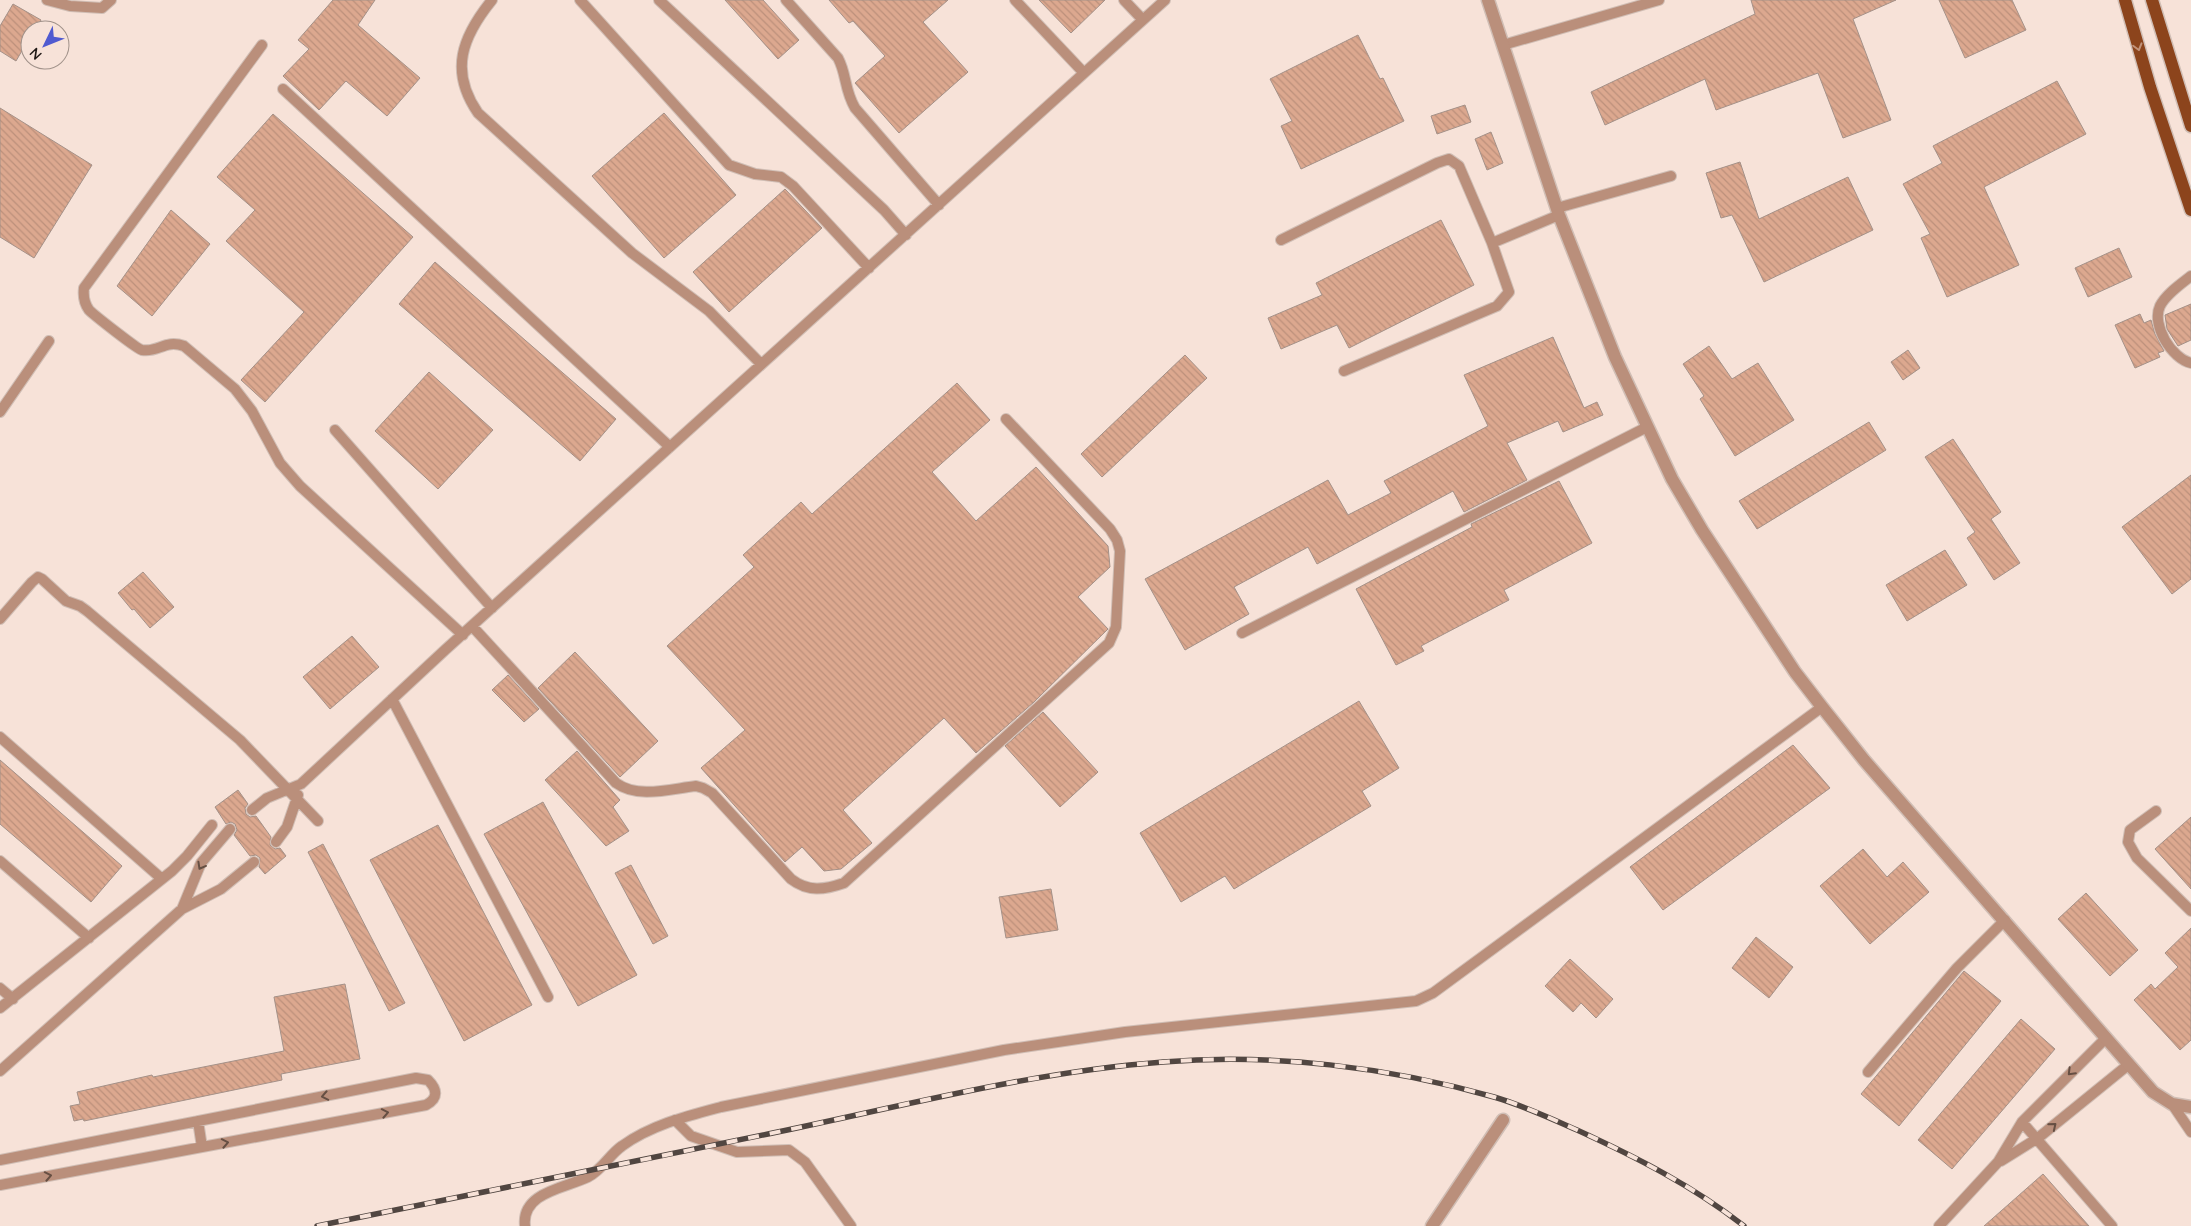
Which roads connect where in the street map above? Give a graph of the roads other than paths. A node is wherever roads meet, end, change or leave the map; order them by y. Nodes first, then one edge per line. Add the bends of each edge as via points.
1 (47, 0) edge
2 (111, 0) edge
3 (492, 0) edge
4 (580, 0) edge
5 (659, 0) edge
6 (786, 0) edge
7 (1015, 0) edge
8 (1124, 0) edge
9 (1165, 0) edge
10 (1488, 0) edge
11 (1659, 0) edge
12 (2125, 0) edge
13 (2152, 0) edge
14 (1143, 20) junction
15 (262, 45) dead end
16 (1504, 45) junction
17 (1084, 73) junction
18 (283, 89) dead end
19 (2191, 126) edge
20 (1671, 176) dead end
21 (939, 205) junction
22 (2191, 210) edge
23 (1558, 212) junction
24 (906, 234) junction
25 (1281, 240) dead end
26 (1492, 244) junction
27 (869, 268) junction
28 (2191, 276) edge
29 (49, 341) dead end
30 (2191, 363) edge
31 (761, 364) junction
32 (1344, 371) dead end
33 (0, 412) edge
34 (1006, 419) dead end
35 (1646, 427) junction
36 (335, 430) dead end
37 (670, 447) junction
38 (492, 608) junction
39 (0, 619) edge
40 (472, 626) junction
41 (1242, 633) dead end
42 (463, 634) junction
43 (392, 699) junction
44 (1822, 707) junction
45 (0, 737) edge
46 (301, 784) junction
47 (287, 790) junction
48 (297, 800) junction
49 (252, 810) dead end
50 (2156, 811) dead end
51 (318, 821) dead end
52 (212, 824) dead end
53 (230, 829) dead end
54 (276, 842) dead end
55 (0, 860) edge
56 (254, 862) dead end
57 (162, 879) junction
58 (2189, 906) edge
59 (182, 909) junction
60 (2005, 920) junction
61 (89, 938) junction
62 (0, 988) edge
63 (548, 997) dead end
64 (13, 999) junction
65 (0, 1008) edge
66 (2106, 1038) junction
67 (2128, 1065) junction
68 (0, 1071) edge
69 (1868, 1072) dead end
70 (2172, 1104) junction
71 (2191, 1107) edge
72 (676, 1120) junction
73 (1503, 1120) dead end
74 (198, 1121) junction
75 (2022, 1122) junction
76 (2191, 1132) edge
77 (2038, 1138) junction
78 (202, 1147) junction
79 (0, 1160) edge
80 (1998, 1162) junction
81 (0, 1185) edge
82 (525, 1226) edge
83 (851, 1226) edge
84 (1432, 1226) edge
85 (1939, 1226) edge
86 (2112, 1226) edge

1 - 2 lane via 70,6 102,8
3 - 31 lane via 469,37 460,62 468,98 478,113 632,253 715,316
4 - 27 lane via 729,165 755,174 781,177
5 - 24 lane
6 - 21 lane via 838,58 848,97 855,108
7 - 17 lane
8 - 14 lane
9 - 14 lane
10 - 16 street
11 - 16 lane
12 -> 22 main road
13 - 19 main road
14 - 17 lane
15 - 42 lane via 84,288 83,298 90,310 140,350 152,351 174,343 184,346 235,389 252,411 280,463 300,486
16 - 23 street
17 - 21 lane
18 - 37 lane
20 - 23 lane
21 - 24 lane
23 - 26 lane
23 - 35 street
24 - 27 lane
25 - 26 lane via 1449,159 1459,166
26 - 32 lane via 1509,292 1497,306
27 - 31 lane
28 - 30 lane via 2167,297 2157,314 2171,350 2178,358
29 - 33 lane
31 - 37 lane
34 - 40 lane via 1117,540 1120,551 1113,637 844,882 825,887 800,887 712,793 703,788 643,792 624,789
35 - 41 lane
35 - 44 street via 1702,530 1795,672
36 - 38 lane
37 - 38 lane
38 - 40 lane
39 - 47 lane via 35,579 42,579 66,601 87,611 240,740
40 - 42 lane
42 - 43 lane
43 - 46 lane
43 - 63 lane
44 - 60 street via 1864,760
44 - 72 lane via 1433,993 1416,1001 1126,1032 1004,1050 721,1106
45 - 57 lane
46 - 47 lane
46 - 48 lane
47 - 48 lane
47 - 49 lane via 267,798
48 - 51 lane
48 - 54 lane via 287,827
50 - 58 lane via 2130,830 2128,842 2137,858
52 - 57 lane via 187,856
53 -> 59 lane via 201,864
55 - 61 lane
56 - 59 lane via 238,878
57 - 61 lane
59 - 68 lane
60 - 66 street
60 - 69 lane via 1956,968
61 - 64 lane
62 - 64 lane
64 - 65 lane
66 - 67 street
66 -> 75 lane
67 - 70 street via 2153,1092
77 -> 67 lane
70 - 71 street
70 - 76 lane
72 - 82 lane via 637,1135 589,1176 536,1199 524,1218
72 - 83 lane via 691,1136 737,1152 790,1150 804,1162
73 - 84 street
74 - 78 lane
78 -> 74 lane via 426,1105 434,1101 436,1095 428,1080 416,1078
74 - 79 lane
75 - 77 lane
75 - 80 lane
77 - 80 lane
77 - 86 lane
81 -> 78 lane
80 - 85 lane

